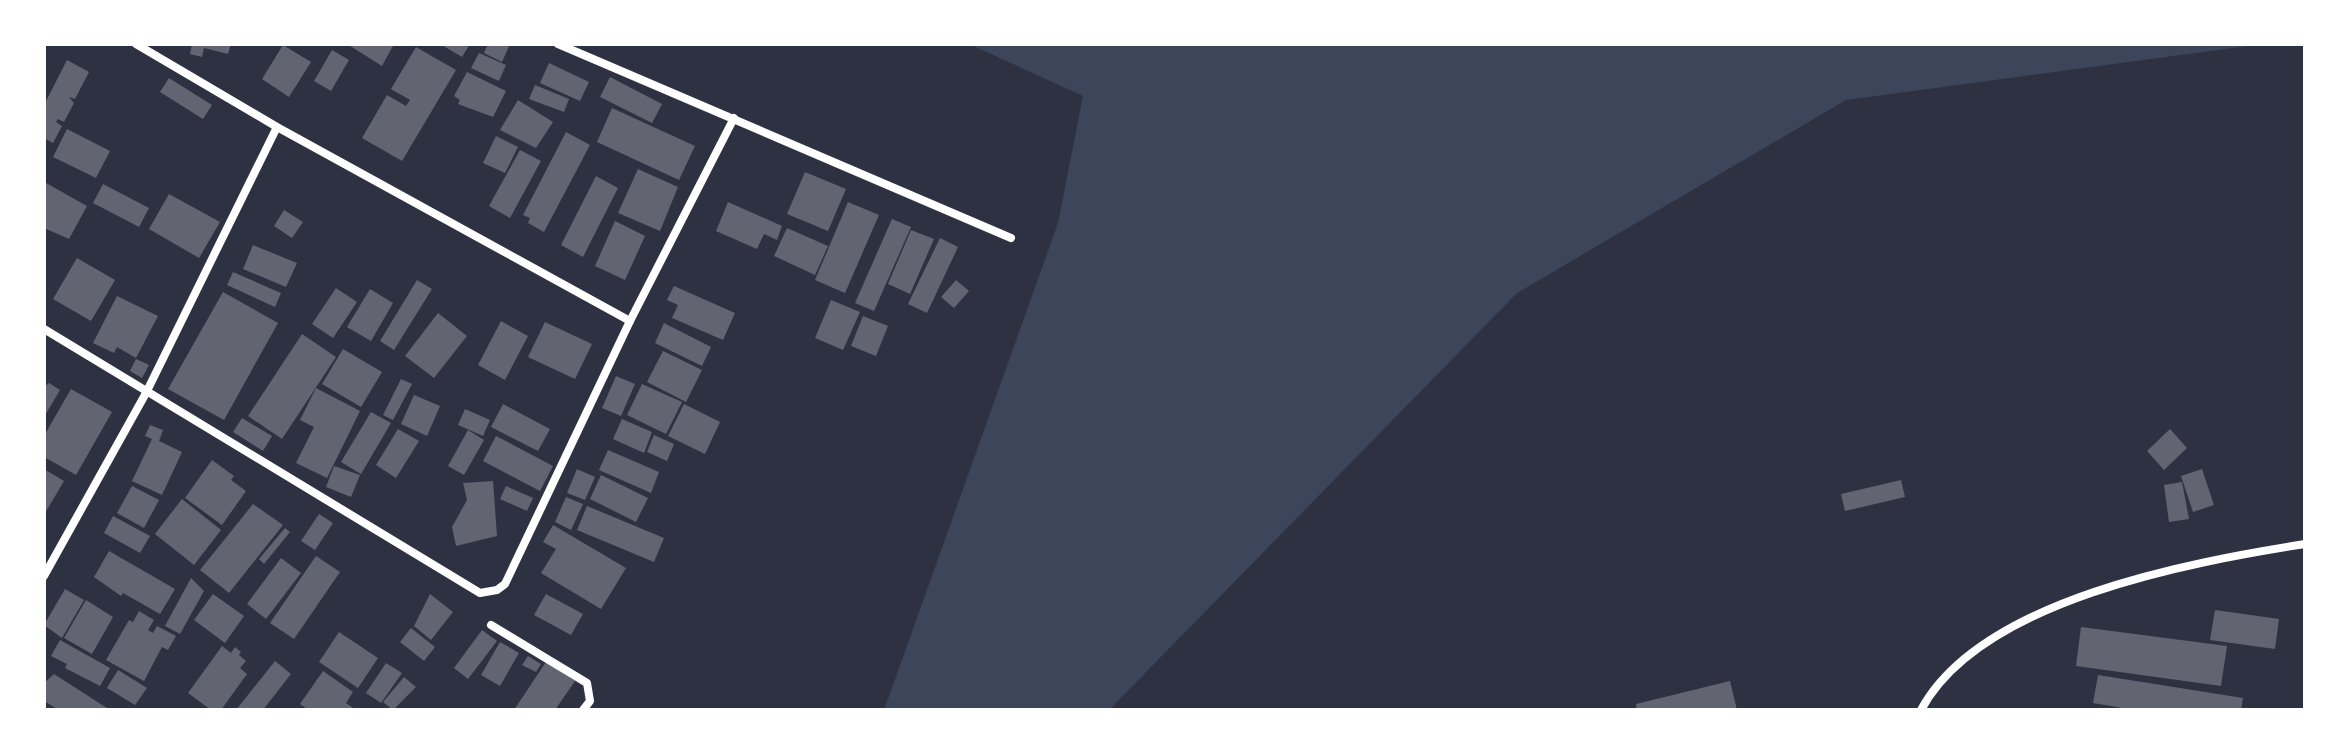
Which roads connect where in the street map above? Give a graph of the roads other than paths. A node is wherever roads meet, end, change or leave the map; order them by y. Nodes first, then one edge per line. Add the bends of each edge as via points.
1 (136, 44) edge
2 (558, 44) edge
3 (734, 118) junction
4 (277, 127) junction
5 (1011, 238) dead end
6 (630, 321) junction
7 (44, 329) edge
8 (146, 393) junction
9 (2305, 544) edge
10 (44, 576) edge
11 (491, 625) dead end
12 (583, 710) edge
13 (1921, 710) edge

1 - 4 street
2 - 3 street
3 - 5 street
3 - 6 street
4 - 6 street
4 - 8 street
6 - 8 street via 505,584 489,593 480,593
7 - 8 street
8 - 10 street
9 - 13 street via 2145,575 2058,605 1965,655
11 - 12 street via 587,683 590,701

